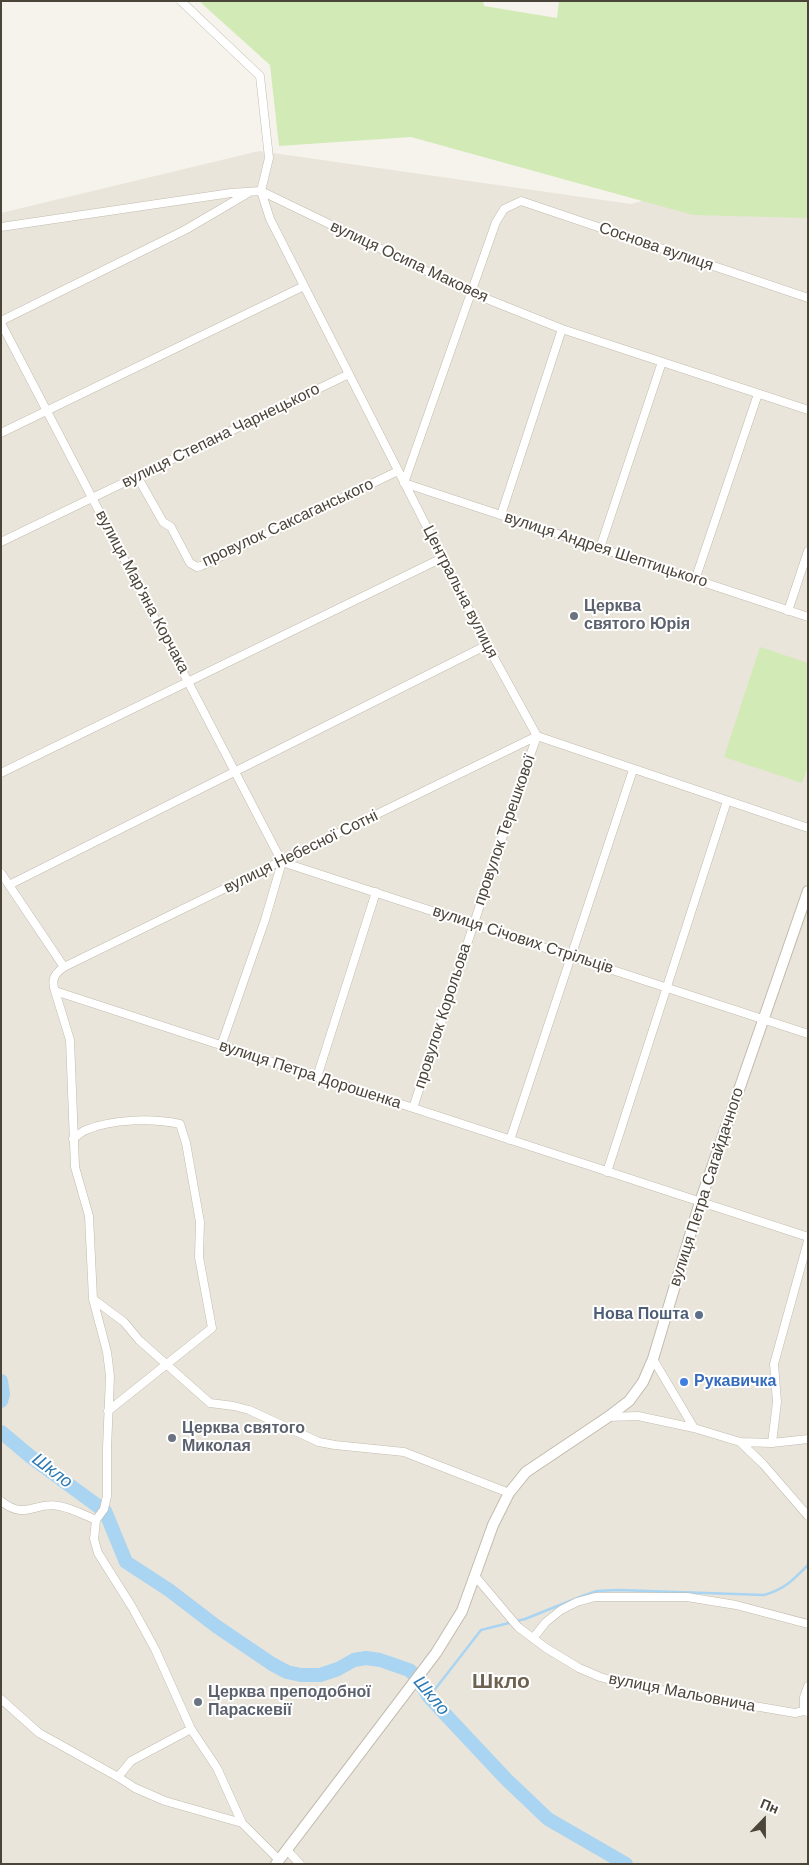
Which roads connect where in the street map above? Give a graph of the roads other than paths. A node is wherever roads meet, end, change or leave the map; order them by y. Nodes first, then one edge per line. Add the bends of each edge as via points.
1 (181, 1) edge
2 (261, 191) junction
3 (249, 192) junction
4 (1, 227) edge
5 (304, 286) junction
6 (472, 293) junction
7 (808, 298) edge
8 (1, 322) edge
9 (562, 329) junction
10 (662, 362) junction
11 (349, 374) junction
12 (758, 394) junction
13 (808, 410) edge
14 (47, 411) junction
15 (1, 433) edge
16 (398, 471) junction
17 (137, 476) junction
18 (404, 483) junction
19 (92, 498) junction
20 (501, 515) junction
21 (1, 542) edge
22 (600, 548) junction
23 (808, 551) edge
24 (442, 558) junction
25 (695, 580) junction
26 (788, 611) junction
27 (808, 617) edge
28 (487, 645) junction
29 (188, 682) junction
30 (537, 736) junction
31 (633, 770) junction
32 (235, 771) junction
33 (1, 773) edge
34 (726, 801) junction
35 (808, 828) edge
36 (282, 862) junction
37 (1, 873) edge
38 (9, 885) junction
39 (808, 891) edge
40 (376, 892) junction
41 (474, 924) junction
42 (571, 956) junction
43 (64, 967) junction
44 (666, 987) junction
45 (54, 991) junction
46 (764, 1019) junction
47 (808, 1034) edge
48 (221, 1046) junction
49 (317, 1077) junction
50 (413, 1108) junction
51 (73, 1139) junction
52 (510, 1140) junction
53 (607, 1172) junction
54 (700, 1202) junction
55 (808, 1239) edge
56 (93, 1299) junction
57 (653, 1359) junction
58 (167, 1364) junction
59 (108, 1411) junction
60 (608, 1417) junction
61 (694, 1428) junction
62 (808, 1439) edge
63 (740, 1442) junction
64 (772, 1443) junction
65 (509, 1493) junction
66 (1, 1501) edge
67 (808, 1516) edge
68 (96, 1520) junction
69 (475, 1576) junction
70 (808, 1624) edge
71 (534, 1637) junction
72 (808, 1686) edge
73 (1, 1699) edge
74 (806, 1712) edge
75 (191, 1729) junction
76 (118, 1777) junction
77 (242, 1823) junction
78 (287, 1850) junction
79 (277, 1862) edge
80 (300, 1864) edge

1 - 2 street via 260,76 269,158
2 - 3 street
2 - 5 street, Центральна вулиця via 270,219
2 - 6 street, вулиця Осипа Маковея
3 - 4 street
3 - 8 street via 185,230
5 - 11 street, Центральна вулиця
5 - 14 street
6 - 7 street, Соснова вулиця via 496,222 504,209 521,201
6 - 9 street, вулиця Осипа Маковея
6 - 18 street
8 - 14 street, вулиця Мар'яна Корчака
9 - 10 street, вулиця Осипа Маковея
9 - 20 street
10 - 12 street, вулиця Осипа Маковея
10 - 22 street
11 - 16 street, Центральна вулиця
11 - 17 street, вулиця Степана Чарнецького
12 - 13 street, вулиця Осипа Маковея
12 - 25 street
14 - 15 street
14 - 19 street, вулиця Мар'яна Корчака
16 - 17 street, провулок Саксаганського via 197,567 190,564 171,527 163,522
16 - 18 street, Центральна вулиця
17 - 19 street, вулиця Степана Чарнецького
18 - 20 street, вулиця Андрея Шептицького
18 - 24 street, Центральна вулиця
19 - 21 street, вулиця Степана Чарнецького
19 - 29 street, вулиця Мар'яна Корчака
20 - 22 street, вулиця Андрея Шептицького
22 - 25 street, вулиця Андрея Шептицького
23 - 26 street
24 - 28 street, Центральна вулиця
24 - 29 street
25 - 26 street, вулиця Андрея Шептицького
26 - 27 street, вулиця Андрея Шептицького
28 - 30 street, Центральна вулиця
28 - 32 street
29 - 32 street, вулиця Мар'яна Корчака
29 - 33 street
30 - 31 street
30 - 36 street, вулиця Небесної Сотні
30 - 41 street, провулок Терешкової
31 - 34 street
31 - 42 street
32 - 36 street, вулиця Мар'яна Корчака
32 - 38 street
34 - 35 street
34 - 44 street
36 - 40 street, вулиця Січових Стрільців
36 - 43 street, вулиця Небесної Сотні
36 - 48 street
37 - 38 street
38 - 43 street
39 - 46 street, вулиця Петра Сагайдачного
40 - 41 street, вулиця Січових Стрільців
40 - 49 street
41 - 42 street, вулиця Січових Стрільців
41 - 50 street, провулок Корольова
42 - 44 street, вулиця Січових Стрільців
42 - 52 street
43 - 45 street via 53,978
44 - 46 street, вулиця Січових Стрільців
44 - 53 street
45 - 48 street, вулиця Петра Дорошенка
45 - 51 street via 70,1040
46 - 47 street, вулиця Січових Стрільців
46 - 54 street, вулиця Петра Сагайдачного
48 - 49 street, вулиця Петра Дорошенка
49 - 50 street, вулиця Петра Дорошенка
50 - 52 street, вулиця Петра Дорошенка
51 - 56 street via 75,1167 88,1216
51 - 58 street via 84,1130 127,1120 166,1120 180,1124 200,1222 199,1257 212,1328
52 - 53 street, вулиця Петра Дорошенка
53 - 54 street, вулиця Петра Дорошенка
54 - 55 street, вулиця Петра Дорошенка
54 - 57 street, вулиця Петра Сагайдачного
55 - 64 street via 774,1364 777,1402
56 - 58 street via 124,1322
56 - 59 street via 107,1352
57 - 60 street, вулиця Петра Сагайдачного via 643,1382 629,1401
57 - 61 street
58 - 59 street
58 - 65 street via 210,1403 249,1410 319,1442 404,1452
59 - 68 street via 107,1496 104,1509
60 - 61 street via 638,1416
60 - 65 street, вулиця Петра Сагайдачного via 526,1472
61 - 63 street
62 - 64 street
63 - 64 street
63 - 67 street
65 - 69 street, вулиця Петра Сагайдачного
66 - 68 street via 14,1510 59,1506
68 - 75 street via 94,1539 98,1553 155,1649
69 - 71 street, вулиця Мальовнича via 518,1627
69 - 78 street, вулиця Петра Сагайдачного via 462,1610 436,1653
70 - 71 street via 736,1605 687,1597 596,1597 561,1610
71 - 74 street, вулиця Мальовнича via 560,1658 600,1677 625,1684 795,1713
72 - 74 street via 804,1697
73 - 76 street via 39,1733
75 - 76 street via 131,1761
75 - 77 street via 217,1768
76 - 77 street via 165,1801
77 - 79 street
78 - 79 street, вулиця Петра Сагайдачного
78 - 80 street

